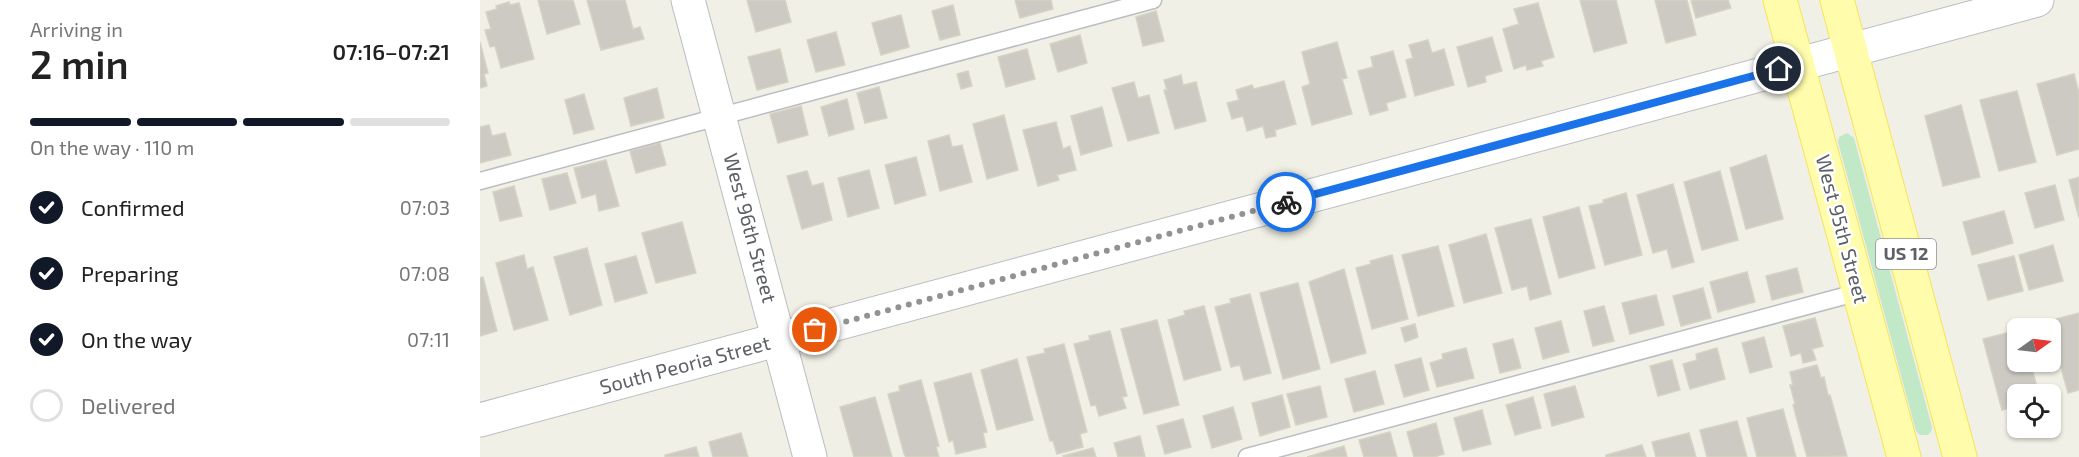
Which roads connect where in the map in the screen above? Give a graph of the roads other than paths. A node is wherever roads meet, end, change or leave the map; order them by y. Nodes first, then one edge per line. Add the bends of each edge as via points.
1 (688, 0) edge
2 (1153, 0) edge
3 (1780, 0) edge
4 (1837, 0) edge
5 (2037, 0) edge
6 (1851, 50) junction
7 (1797, 65) junction
8 (720, 117) junction
9 (480, 182) edge
10 (1859, 292) junction
11 (780, 339) junction
12 (480, 420) edge
13 (810, 457) edge
14 (1248, 457) edge
15 (1904, 457) edge
16 (1960, 457) edge

1 - 8 street, West 96th Street
2 - 8 lane
3 - 7 main road, West 95th Street / US 12
4 - 6 main road, US 12
5 - 6 street, South Peoria Street
6 - 7 street, South Peoria Street
6 - 16 main road, US 12
7 - 10 main road, West 95th Street / US 12
7 - 11 street, South Peoria Street
8 - 9 lane
8 - 11 street, West 96th Street
10 - 14 lane
10 - 15 main road, West 95th Street / US 12
11 - 12 street, South Peoria Street
11 - 13 street, West 96th Street

